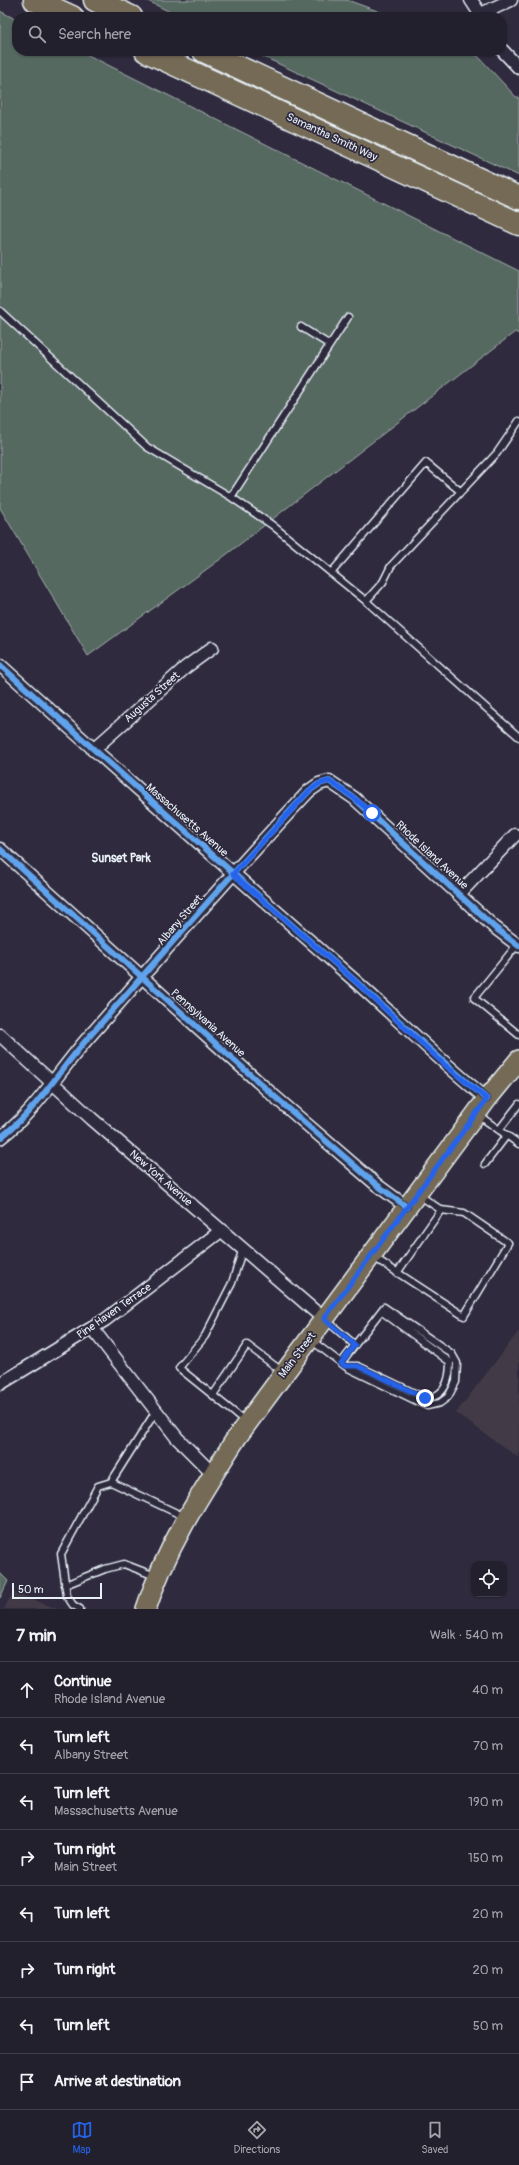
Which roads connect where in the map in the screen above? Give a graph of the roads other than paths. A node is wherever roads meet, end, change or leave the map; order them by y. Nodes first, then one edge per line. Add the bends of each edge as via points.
1 (35, 0) edge
2 (94, 0) edge
3 (471, 0) edge
4 (511, 0) edge
5 (61, 12) edge
6 (120, 12) edge
7 (478, 12) edge
8 (488, 12) edge
9 (507, 55) edge
10 (157, 56) edge
11 (215, 56) edge
12 (519, 68) edge
13 (519, 198) edge
14 (519, 224) edge
15 (0, 311) edge
16 (348, 316) dead end
17 (301, 327) dead end
18 (330, 345) junction
19 (519, 421) edge
20 (460, 490) junction
21 (231, 497) junction
22 (331, 573) junction
23 (366, 601) junction
24 (212, 648) dead end
25 (0, 665) edge
26 (519, 737) edge
27 (93, 750) junction
28 (329, 781) joint
29 (515, 835) dead end
30 (0, 849) edge
31 (233, 874) junction
32 (459, 894) junction
33 (518, 946) edge
34 (142, 977) junction
35 (0, 1035) edge
36 (519, 1035) edge
37 (519, 1060) edge
38 (52, 1082) junction
39 (519, 1104) edge
40 (482, 1107) junction
41 (499, 1130) junction
42 (507, 1135) junction
43 (0, 1138) edge
44 (519, 1144) edge
45 (485, 1164) dead end
46 (412, 1200) junction
47 (441, 1210) junction
48 (222, 1230) junction
49 (243, 1248) junction
50 (371, 1255) junction
51 (397, 1272) junction
52 (324, 1319) junction
53 (92, 1328) junction
54 (310, 1338) junction
55 (355, 1345) junction
56 (343, 1365) junction
57 (284, 1372) junction
58 (0, 1384) edge
59 (213, 1394) junction
60 (156, 1411) junction
61 (248, 1423) junction
62 (213, 1474) junction
63 (111, 1482) junction
64 (187, 1518) junction
65 (157, 1577) junction
66 (65, 1585) junction
67 (80, 1609) edge
68 (146, 1609) edge

1 - 5 highway
2 - 6 highway
3 - 7 street
4 - 8 street
9 - 12 street
10 - 14 highway, Samantha Smith Way
11 - 13 highway
15 - 21 lane via 147,447
16 - 18 lane
17 - 18 lane
18 - 21 lane
19 - 20 lane via 497,452
20 - 22 lane via 426,463
20 - 23 lane via 391,566 383,582
21 - 22 lane via 272,524
22 - 23 lane
23 - 26 lane
24 - 27 street, Augusta Street via 186,667
25 - 27 street, Massachusetts Avenue
27 - 31 street, Massachusetts Avenue
28 - 31 street, Albany Street via 309,791
28 - 32 street, Rhode Island Avenue via 372,813
29 - 32 street
30 - 34 street, Pennsylvania Avenue
31 - 34 street, Albany Street
31 - 40 street, Massachusetts Avenue via 354,980 446,1066
32 - 33 street, Rhode Island Avenue
33 - 36 lane via 474,998
34 - 38 street, Albany Street
34 - 46 street, Pennsylvania Avenue via 378,1185
35 - 38 street, New York Avenue
37 - 40 main road, Main Street
38 - 43 street, Albany Street via 29,1112
38 - 48 street, New York Avenue
39 - 41 lane
40 - 41 lane
40 - 46 main road, Main Street
41 - 42 lane
42 - 44 lane
42 - 45 lane
46 - 47 lane
46 - 50 main road, Main Street
47 - 51 lane
47 - 51 lane via 464,1213 508,1243 464,1316
48 - 49 street, New York Avenue
48 - 53 street, Pine Haven Terrace
49 - 52 street, New York Avenue
49 - 59 lane via 232,1283 205,1336 179,1368
50 - 51 lane
50 - 52 main road, Main Street
52 - 54 main road, Main Street
52 - 55 lane
53 - 58 street, Pine Haven Terrace
53 - 60 street
54 - 56 lane
54 - 57 main road, Main Street
55 - 56 lane
55 - 56 lane via 384,1306 452,1354 457,1362 456,1382 448,1397 440,1403 427,1406
57 - 59 lane via 247,1345
57 - 61 main road, Main Street
59 - 61 lane
60 - 62 street via 177,1438
60 - 63 lane
61 - 62 main road, Main Street
62 - 64 main road, Main Street
63 - 64 lane
63 - 66 lane via 98,1486 61,1554
64 - 65 main road, Main Street
65 - 66 lane via 124,1564 105,1568
65 - 68 main road, Main Street
66 - 67 lane via 67,1596 73,1605

